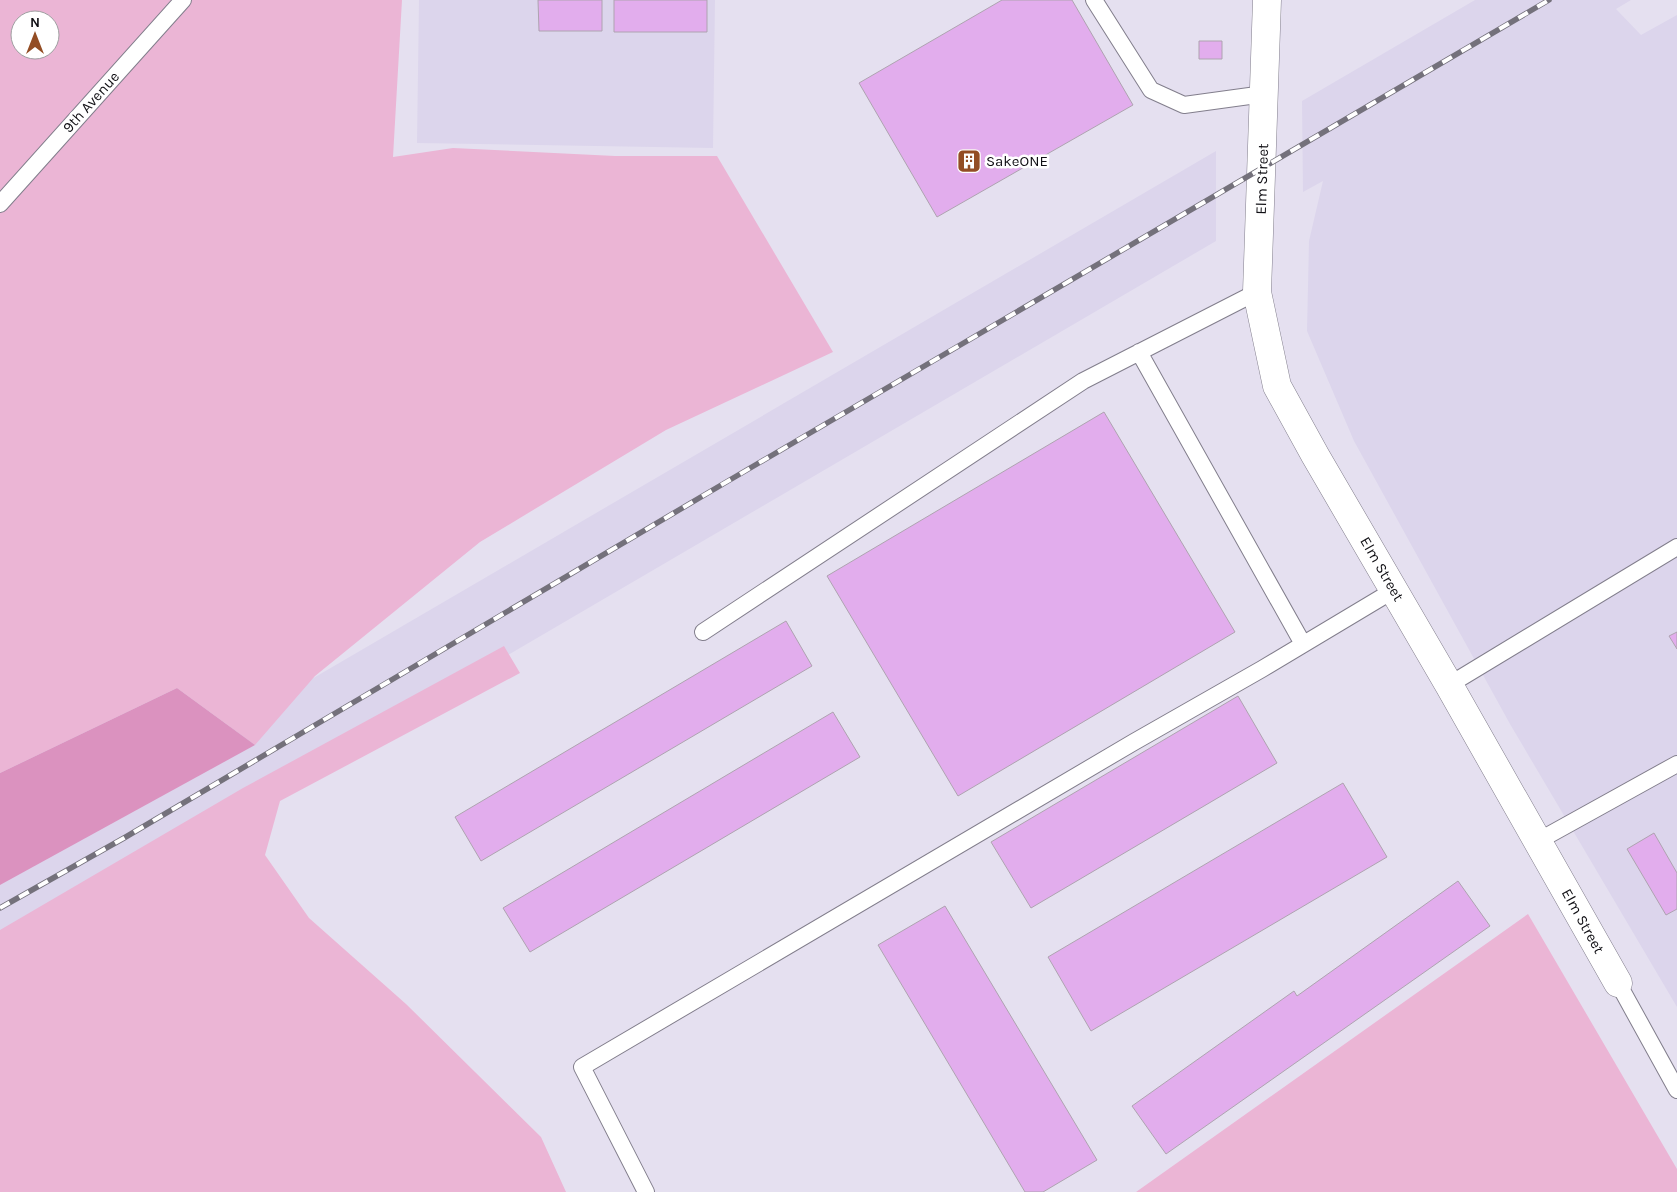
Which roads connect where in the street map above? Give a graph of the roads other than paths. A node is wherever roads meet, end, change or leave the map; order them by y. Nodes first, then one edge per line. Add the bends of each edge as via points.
1 (183, 0) edge
2 (1094, 0) edge
3 (1267, 0) edge
4 (1264, 94) junction
5 (0, 204) edge
6 (1257, 292) junction
7 (1139, 352) junction
8 (1677, 547) edge
9 (1394, 590) junction
10 (703, 632) dead end
11 (1303, 644) junction
12 (1449, 685) junction
13 (1677, 764) edge
14 (1538, 841) junction
15 (1618, 983) joint
16 (1677, 1090) edge
17 (646, 1192) edge

1 - 5 lane, 9th Avenue
2 - 4 lane via 1151,90 1184,105
3 - 4 street, Elm Street
4 - 6 street, Elm Street
6 - 7 lane
6 - 9 street, Elm Street via 1277,386
7 - 10 lane via 1083,380
7 - 11 lane
8 - 12 lane
9 - 11 lane
9 - 12 street, Elm Street
11 - 17 lane via 582,1067
12 - 14 street, Elm Street
13 - 14 lane
14 - 15 street, Elm Street
15 - 16 lane, Elm Street

